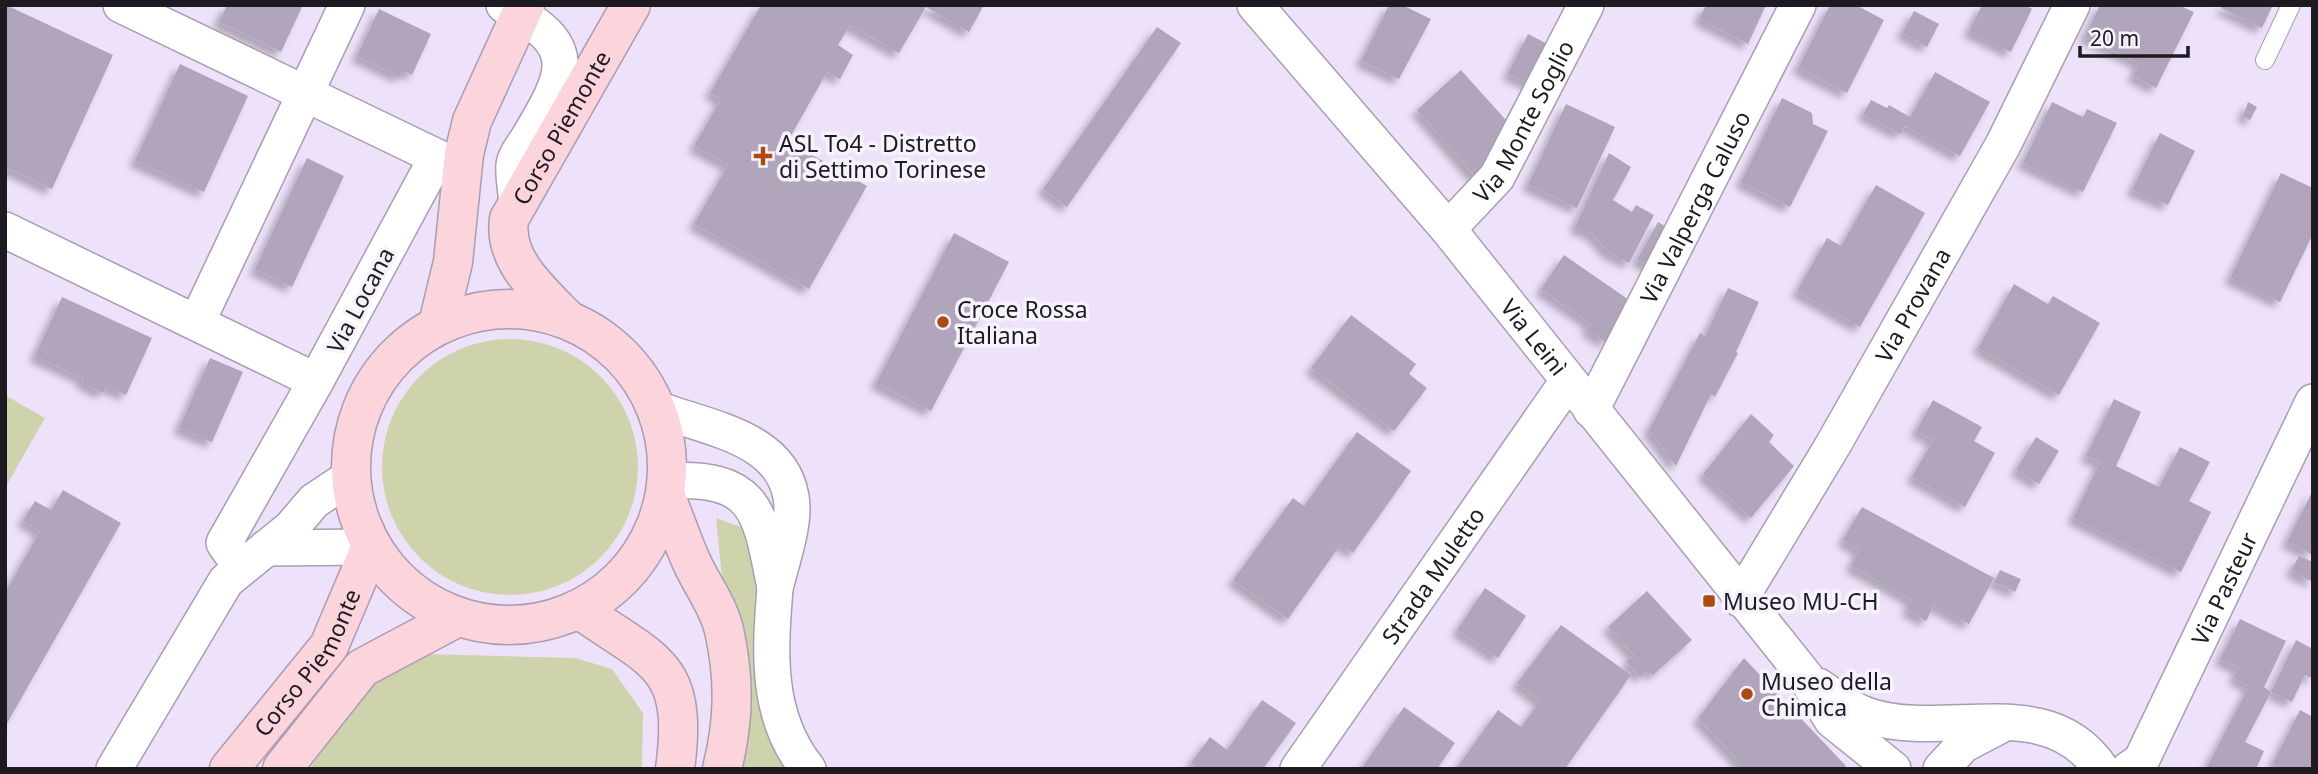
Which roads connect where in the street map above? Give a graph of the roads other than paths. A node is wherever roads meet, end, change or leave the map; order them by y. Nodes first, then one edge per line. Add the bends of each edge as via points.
1 (121, 5) edge
2 (347, 5) edge
3 (631, 5) edge
4 (1255, 5) edge
5 (1586, 5) edge
6 (1798, 5) edge
7 (2072, 5) edge
8 (2291, 5) edge
9 (517, 8) edge
10 (2265, 60) dead end
11 (305, 94) junction
12 (517, 203) junction
13 (1448, 229) junction
14 (5, 230) edge
15 (566, 317) junction
16 (197, 322) junction
17 (438, 324) junction
18 (316, 381) junction
19 (1568, 381) junction
20 (2313, 402) edge
21 (658, 409) junction
22 (1591, 410) junction
23 (350, 478) junction
24 (667, 489) junction
25 (372, 547) junction
26 (253, 558) junction
27 (775, 588) junction
28 (1740, 599) junction
29 (580, 610) junction
30 (458, 617) junction
31 (1805, 676) junction
32 (2008, 721) junction
33 (114, 769) edge
34 (229, 769) edge
35 (282, 769) edge
36 (675, 769) edge
37 (722, 769) edge
38 (808, 769) edge
39 (1298, 769) edge
40 (1893, 769) edge
41 (1941, 769) edge
42 (2101, 769) edge
43 (2129, 769) edge

1 - 11 street, Via Locana
2 - 11 street
3 - 12 main road, Corso Piemonte
4 - 13 street, Via Leinì
5 - 13 street, Via Monte Soglio via 1497,177
6 - 22 street, Via Valperga Caluso
7 - 28 street, Via Provana via 2003,145
8 - 10 lane
9 - 12 street via 558,47 562,66 557,88 514,163
9 - 17 main road via 472,121 464,153 453,262
11 - 16 street
11 - 18 street, Via Locana via 437,157
12 - 15 main road, Corso Piemonte via 507,236 512,251 533,284
13 - 19 street, Via Leinì
14 - 16 street
15 - 17 main road via 523,308 479,311
15 - 21 main road via 604,339 636,370
16 - 18 street
17 - 23 main road via 400,351 371,388 354,431
18 - 26 street, Via Locana via 223,543
19 - 22 street, Via Leinì
19 - 39 street, Strada Muletto
20 - 43 street, Via Pasteur via 2141,761
21 - 24 main road via 668,453
21 - 27 street via 756,445 782,471 792,499
22 - 28 street, Via Leinì
23 - 25 main road via 360,523
23 - 26 street via 314,501 291,528
24 - 27 street via 703,479 733,489 752,506 764,529
24 - 29 main road via 650,543 620,581
24 - 37 main road via 692,564 724,629 732,728
25 - 26 street
25 - 30 main road via 414,593
25 - 34 main road, Corso Piemonte via 329,646
26 - 33 street via 226,581 210,605
27 - 38 street via 772,690 785,730
28 - 31 street, Via Leinì
29 - 30 main road via 541,623 499,625
29 - 36 main road via 667,672 678,706
30 - 35 main road, Corso Piemonte via 362,668
31 - 32 street via 1868,716 1898,722
31 - 40 street via 1832,720
32 - 41 street via 1963,745
32 - 42 street via 2041,726 2072,738

